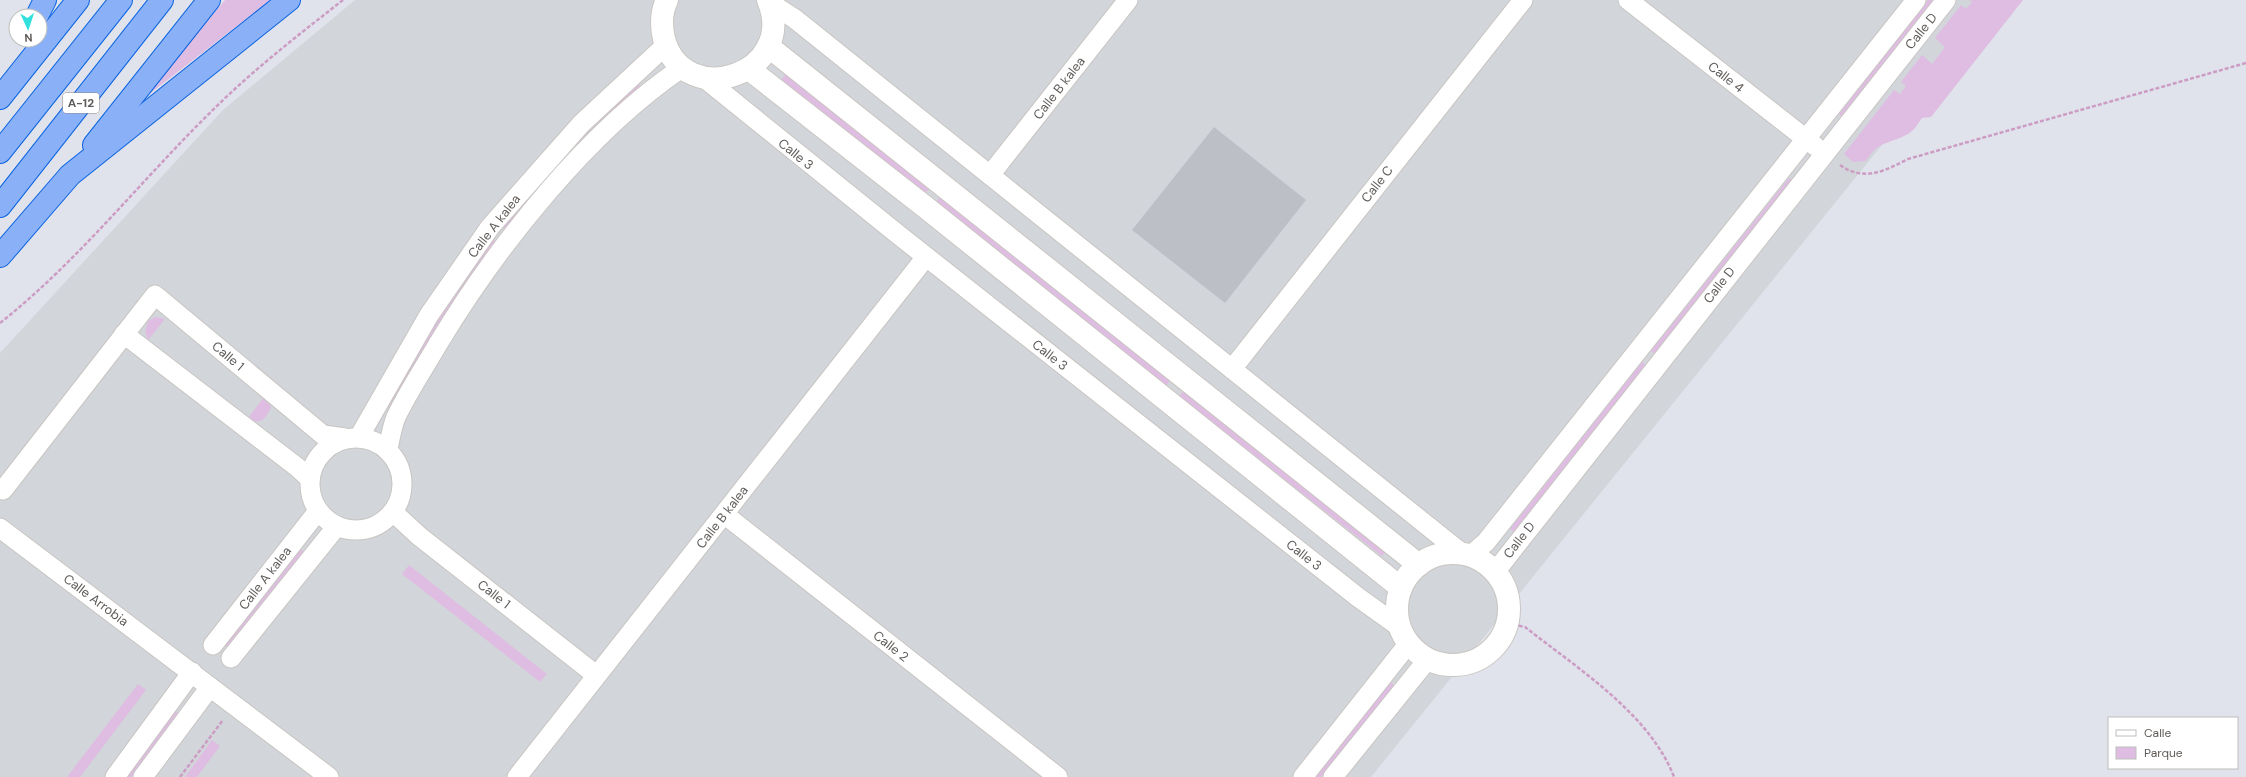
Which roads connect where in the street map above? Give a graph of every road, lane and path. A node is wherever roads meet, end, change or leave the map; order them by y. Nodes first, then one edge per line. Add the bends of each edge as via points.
1 (78, 0) edge
2 (121, 0) edge
3 (162, 0) edge
4 (209, 0) edge
5 (289, 0) edge
6 (343, 0) edge
7 (1128, 0) edge
8 (1523, 0) edge
9 (1628, 0) edge
10 (1916, 0) edge
11 (1946, 0) edge
12 (665, 1) edge
13 (768, 1) edge
14 (666, 44) junction
15 (768, 46) junction
16 (21, 48) edge
17 (2246, 63) edge
18 (683, 67) junction
19 (749, 70) junction
20 (703, 77) junction
21 (0, 91) edge
22 (0, 98) edge
23 (1806, 139) junction
24 (0, 152) edge
25 (1824, 153) junction
26 (70, 175) junction
27 (990, 175) junction
28 (0, 206) edge
29 (0, 256) edge
30 (926, 257) junction
31 (0, 323) edge
32 (124, 334) junction
33 (1232, 369) junction
34 (352, 438) junction
35 (388, 449) junction
36 (309, 478) junction
37 (3, 490) dead end
38 (318, 511) junction
39 (393, 512) junction
40 (724, 514) junction
41 (337, 526) junction
42 (0, 528) edge
43 (1467, 555) junction
44 (1420, 565) junction
45 (1494, 572) junction
46 (1401, 588) junction
47 (1507, 624) junction
48 (1405, 636) junction
49 (213, 644) dead end
50 (231, 658) dead end
51 (1428, 659) junction
52 (192, 672) junction
53 (596, 675) junction
54 (210, 686) junction
55 (224, 719) dead end
56 (114, 777) edge
57 (143, 777) edge
58 (180, 777) edge
59 (328, 777) edge
60 (517, 777) edge
61 (1058, 777) edge
62 (1303, 777) edge
63 (1334, 777) edge
64 (1674, 777) edge

1 - 22 highway
2 - 24 highway, A-12
3 - 28 highway, A-12
4 - 26 highway
5 - 26 highway
6 - 31 path via 275,53 220,103 74,255 25,303
7 - 27 street, Calle B kalea
8 - 33 street, Calle C
9 - 23 street, Calle 4
10 - 23 street, Calle D
11 - 25 street, Calle D
12 - 14 street via 662,31
13 - 15 street via 773,16 773,32
13 - 27 street via 795,19
14 - 18 street via 673,57
14 - 34 street, Calle A kalea via 581,124 490,227 429,315
15 - 19 street
15 - 44 street
16 - 21 highway
17 - 25 path via 1908,159 1886,171 1866,176 1849,171
18 - 20 street
18 - 35 street, Calle A kalea via 652,89 581,156 508,241 452,322 418,378 396,418
19 - 20 street via 719,79
19 - 46 street via 931,211
20 - 30 street, Calle 3
23 - 25 street, Calle 4
23 - 43 street, Calle D via 1489,538
25 - 45 street, Calle D
26 - 29 highway
27 - 33 street
30 - 40 street, Calle B kalea
30 - 48 street, Calle 3
32 - 34 street, Calle 1 via 155,294 323,435
32 - 36 street
32 - 37 street, Calle 1
33 - 43 street
34 - 35 street via 374,441
34 - 36 street via 332,444 321,452 313,464
35 - 39 street via 401,473 401,493
36 - 38 street via 311,495
38 - 41 street
38 - 49 street, Calle A kalea
39 - 41 street via 382,522 367,529 352,530
39 - 53 street, Calle 1 via 419,536
40 - 53 street, Calle B kalea
40 - 61 street, Calle 2
41 - 50 street, Calle A kalea
42 - 52 street, Calle Arrobia
43 - 44 street via 1441,556
43 - 45 street via 1483,562
44 - 46 street
45 - 47 street via 1508,596
46 - 48 street via 1398,615
47 - 51 street via 1494,647 1476,660 1460,665
47 - 64 path via 1525,627 1638,719 1667,760
48 - 51 street
48 - 62 street
51 - 63 street
52 - 54 street, Calle Arrobia
52 - 56 street
53 - 60 street, Calle B kalea
54 - 57 street
54 - 59 street, Calle Arrobia
55 - 58 path

